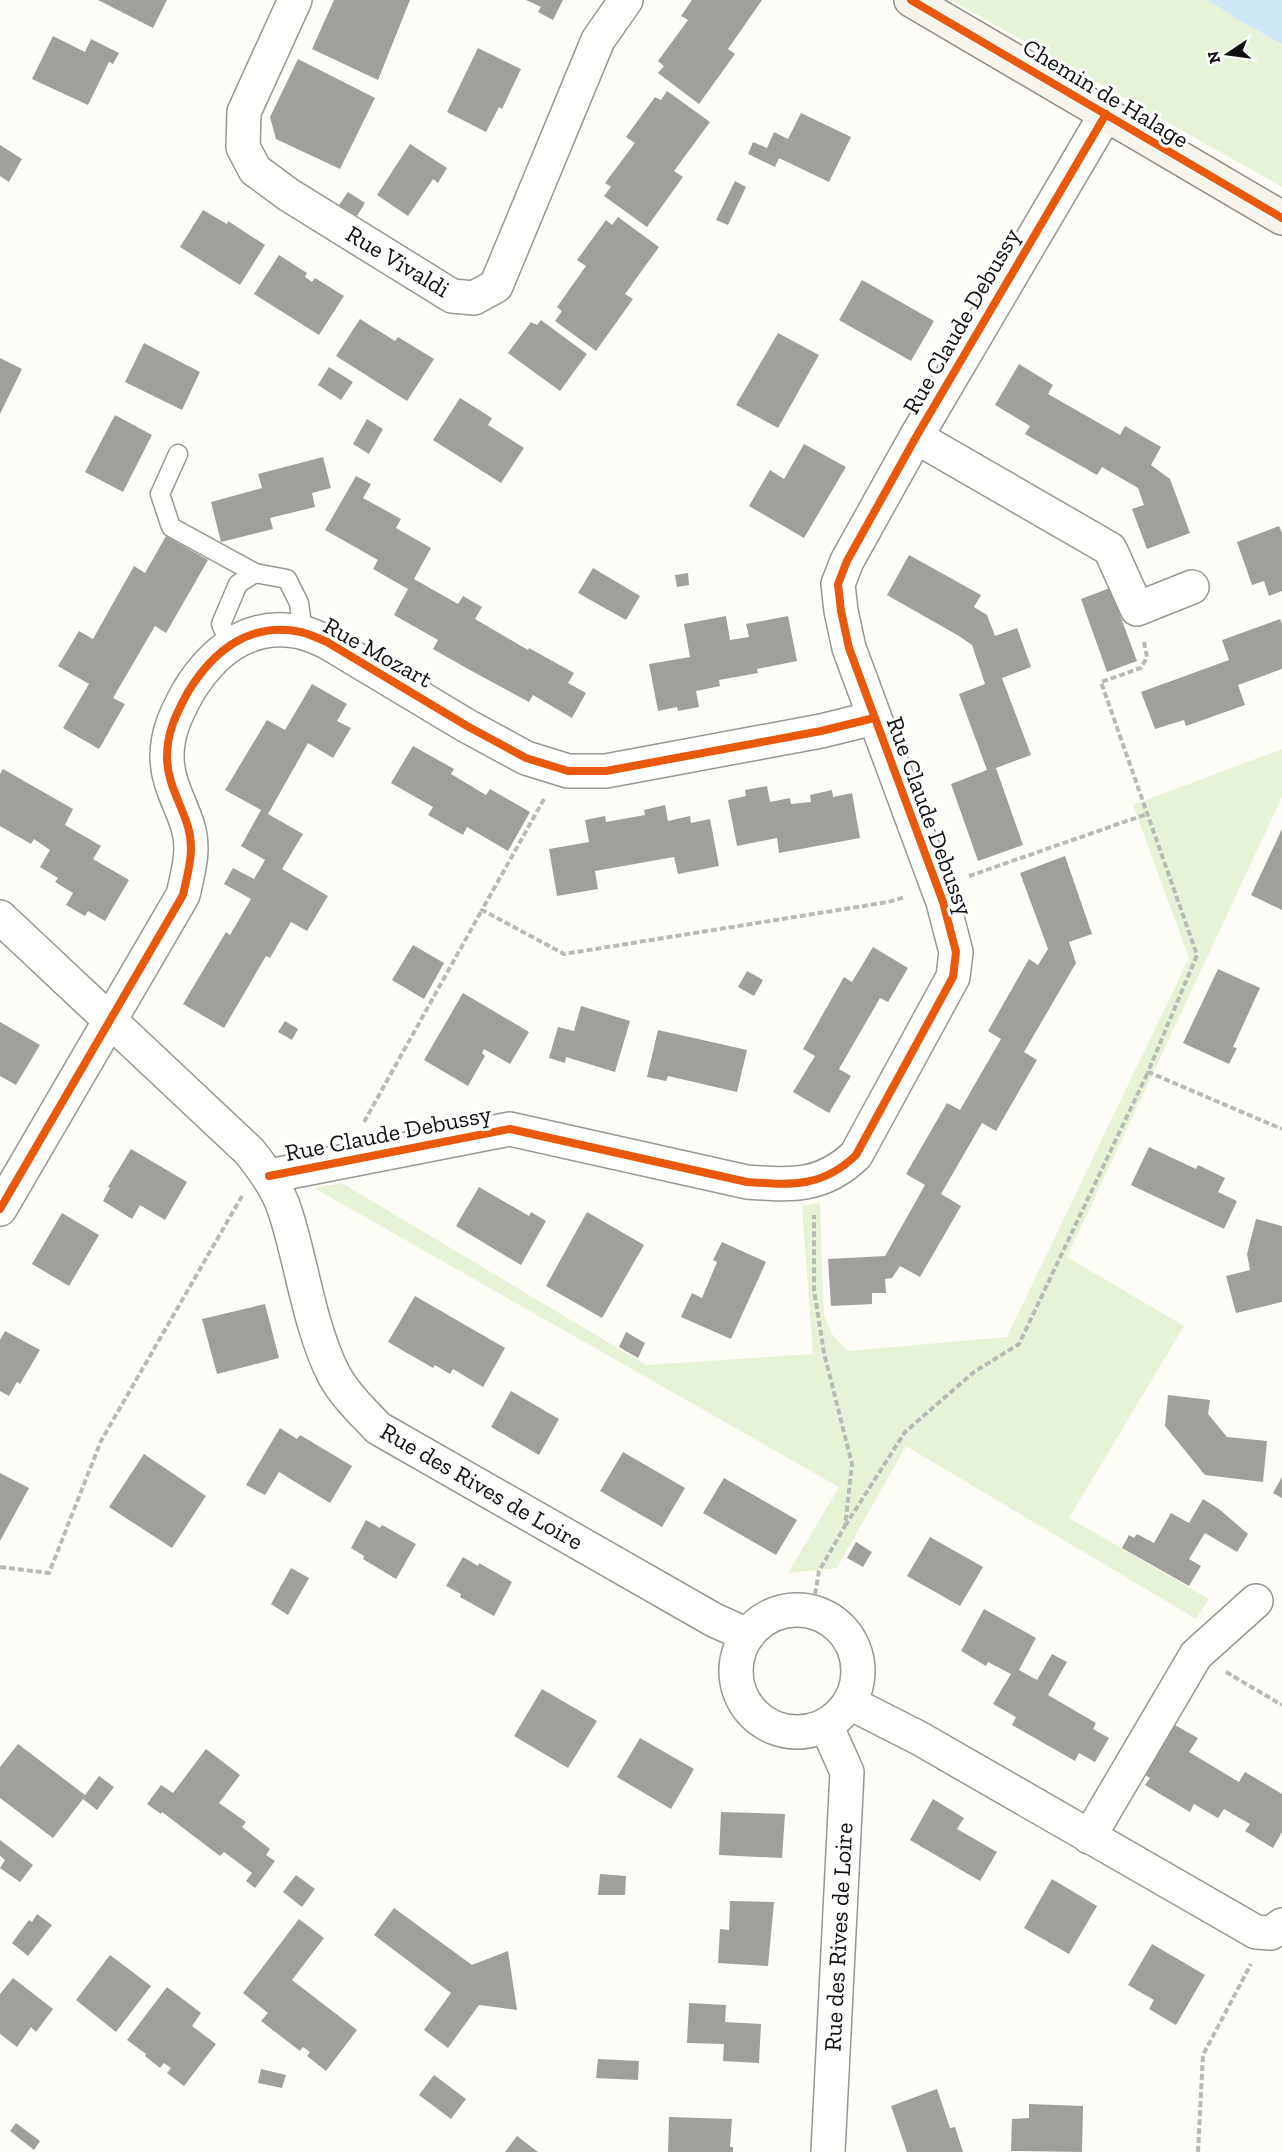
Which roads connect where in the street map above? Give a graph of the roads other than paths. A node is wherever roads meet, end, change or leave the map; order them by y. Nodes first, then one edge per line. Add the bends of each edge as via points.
1 (295, 0) edge
2 (626, 0) edge
3 (911, 0) edge
4 (1106, 114) junction
5 (1282, 218) edge
6 (916, 437) junction
7 (178, 454) dead end
8 (255, 573) junction
9 (1192, 587) dead end
10 (303, 632) junction
11 (230, 644) junction
12 (874, 718) junction
13 (0, 917) edge
14 (110, 1019) junction
15 (264, 1170) junction
16 (0, 1209) edge
17 (1256, 1601) dead end
18 (747, 1635) junction
19 (850, 1703) junction
20 (826, 1725) junction
21 (1089, 1837) junction
22 (1276, 1929) edge
23 (828, 2152) edge

1 - 2 street, Rue Vivaldi via 244,112 243,147 255,170 452,296 474,298 496,286 598,40
3 - 4 main road, Chemin de Halage
4 - 5 main road, Chemin de Halage
4 - 6 street, Rue Claude Debussy
6 - 9 street via 1110,549 1137,609
6 - 12 street, Rue Claude Debussy via 838,584 849,648
7 - 8 lane via 160,494 171,527
8 - 10 lane via 287,579 299,603
8 - 11 lane via 238,584 221,624
10 - 11 street, Rue Mozart via 281,629 251,634
10 - 12 street, Rue Mozart via 327,642 526,758 568,771 606,771
11 - 14 street, Rue Mozart via 201,671 169,732 169,777 189,828 192,855 183,895
12 - 15 street, Rue Claude Debussy via 943,902 956,952 953,977 856,1155 841,1170 813,1181 747,1182 510,1129 342,1161
13 - 14 street, Rue des Rives de Loire
14 - 15 street, Rue des Rives de Loire via 250,1152
14 - 16 street, Rue Mozart
15 - 18 street, Rue des Rives de Loire via 285,1209 334,1374 353,1403 378,1428 714,1620
17 - 21 street via 1196,1655
18 - 19 street via 780,1611 801,1609 821,1614 839,1626 852,1642 858,1662 858,1683
18 - 20 street via 738,1654 736,1674 740,1695 752,1712 767,1725 787,1731 807,1732
19 - 20 street
19 - 21 street via 919,1738
20 - 23 street, Rue des Rives de Loire via 846,1772
21 - 22 street via 1256,1932

